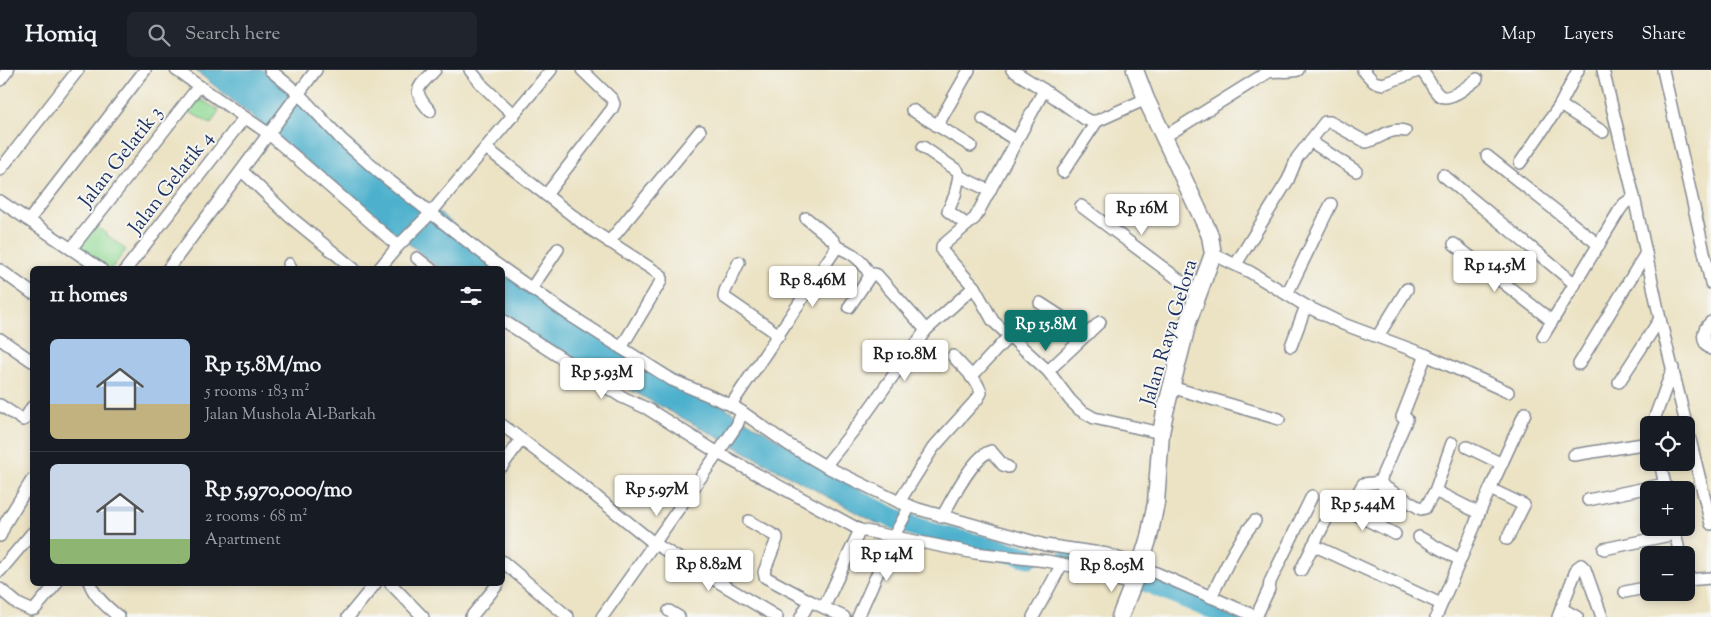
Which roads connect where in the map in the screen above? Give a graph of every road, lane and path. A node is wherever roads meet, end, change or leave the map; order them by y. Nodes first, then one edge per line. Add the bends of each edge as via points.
1 (8, 70) edge
2 (78, 70) edge
3 (145, 70) edge
4 (176, 70) edge
5 (270, 70) edge
6 (316, 70) edge
7 (435, 70) edge
8 (470, 70) edge
9 (551, 70) edge
10 (582, 70) edge
11 (969, 70) edge
12 (1012, 70) edge
13 (1136, 70) edge
14 (1298, 70) edge
15 (1364, 70) edge
16 (1578, 70) edge
17 (1603, 70) edge
18 (1663, 70) edge
19 (1477, 79) dead end
20 (0, 80) edge
21 (199, 86) junction
22 (1044, 90) junction
23 (298, 92) junction
24 (1146, 99) junction
25 (1560, 105) junction
26 (912, 110) dead end
27 (430, 111) dead end
28 (514, 115) junction
29 (244, 118) junction
30 (983, 119) dead end
31 (1096, 121) junction
32 (937, 126) junction
33 (700, 131) dead end
34 (1405, 131) dead end
35 (1603, 132) dead end
36 (270, 134) junction
37 (1164, 137) junction
38 (1310, 140) junction
39 (1017, 141) junction
40 (971, 146) dead end
41 (923, 147) dead end
42 (486, 148) junction
43 (1487, 156) dead end
44 (1520, 163) dead end
45 (0, 170) edge
46 (242, 171) junction
47 (1356, 171) dead end
48 (1063, 172) dead end
49 (1443, 175) dead end
50 (959, 176) junction
51 (990, 191) junction
52 (546, 195) junction
53 (1634, 197) junction
54 (0, 201) edge
55 (1330, 204) dead end
56 (1081, 206) dead end
57 (428, 216) junction
58 (806, 218) dead end
59 (29, 220) junction
60 (967, 226) junction
61 (609, 242) junction
62 (1454, 244) dead end
63 (1599, 245) junction
64 (398, 246) junction
65 (837, 247) junction
66 (71, 249) junction
67 (558, 249) dead end
68 (1646, 253) junction
69 (1213, 254) junction
70 (417, 258) dead end
71 (739, 262) dead end
72 (1236, 264) junction
73 (96, 266) edge
74 (128, 266) edge
75 (170, 266) edge
76 (350, 266) edge
77 (381, 266) edge
78 (426, 266) edge
79 (499, 266) edge
80 (0, 270) edge
81 (505, 271) edge
82 (870, 276) junction
83 (1711, 283) edge
84 (1575, 284) junction
85 (974, 287) junction
86 (531, 289) junction
87 (1407, 289) dead end
88 (30, 291) edge
89 (1198, 294) junction
90 (1287, 294) junction
91 (1040, 303) dead end
92 (1306, 306) junction
93 (849, 307) dead end
94 (1660, 318) junction
95 (505, 322) edge
96 (1100, 322) dead end
97 (1552, 322) junction
98 (1711, 322) edge
99 (926, 330) junction
100 (1088, 334) junction
101 (779, 335) junction
102 (1009, 336) junction
103 (1378, 336) junction
104 (1543, 336) dead end
105 (0, 340) edge
106 (1291, 346) dead end
107 (621, 348) junction
108 (1711, 349) edge
109 (1426, 355) junction
110 (953, 356) dead end
111 (30, 360) edge
112 (1579, 364) dead end
113 (1673, 367) junction
114 (1048, 372) junction
115 (971, 376) junction
116 (1619, 382) dead end
117 (1171, 386) junction
118 (1508, 392) dead end
119 (0, 405) edge
120 (731, 406) junction
121 (30, 411) edge
122 (742, 412) junction
123 (1525, 413) dead end
124 (1655, 416) edge
125 (1279, 419) dead end
126 (505, 428) edge
127 (1161, 433) junction
128 (521, 440) junction
129 (1452, 443) dead end
130 (1640, 444) edge
131 (1467, 447) dead end
132 (718, 453) junction
133 (1574, 455) dead end
134 (505, 462) edge
135 (1502, 464) junction
136 (825, 466) junction
137 (1008, 467) dead end
138 (1381, 482) junction
139 (30, 483) edge
140 (1490, 489) junction
141 (1435, 491) junction
142 (1640, 491) edge
143 (1312, 496) dead end
144 (1588, 500) dead end
145 (906, 506) junction
146 (1343, 508) junction
147 (1478, 513) junction
148 (942, 517) junction
149 (3, 520) edge
150 (749, 521) dead end
151 (1255, 521) dead end
152 (1711, 524) edge
153 (860, 530) junction
154 (1395, 534) dead end
155 (895, 535) junction
156 (0, 536) edge
157 (30, 536) edge
158 (1655, 536) edge
159 (1419, 537) dead end
160 (1507, 539) dead end
161 (655, 544) junction
162 (1312, 545) junction
163 (1604, 549) dead end
164 (1460, 560) junction
165 (507, 564) edge
166 (1062, 564) junction
167 (1301, 570) dead end
168 (0, 571) edge
169 (1136, 576) junction
170 (1711, 578) edge
171 (1695, 579) edge
172 (54, 586) edge
173 (91, 586) edge
174 (373, 586) edge
175 (393, 586) edge
176 (496, 586) edge
177 (0, 589) edge
178 (1640, 589) edge
179 (1625, 592) dead end
180 (1211, 597) junction
181 (810, 601) junction
182 (1441, 604) junction
183 (824, 607) junction
184 (1560, 612) edge
185 (119, 617) edge
186 (348, 617) edge
187 (423, 617) edge
188 (471, 617) edge
189 (568, 617) edge
190 (602, 617) edge
191 (777, 617) edge
192 (801, 617) edge
193 (844, 617) edge
194 (858, 617) edge
195 (1033, 617) edge
196 (1120, 617) edge
197 (1257, 617) edge
198 (1436, 617) edge
199 (1577, 617) edge
200 (1602, 617) edge

1 - 20 street
2 - 45 street
3 - 59 street
4 - 21 street
5 - 23 street
6 - 23 street
7 - 27 street via 418,92 419,99
8 - 28 street
9 - 28 street
10 - 52 street via 614,104
11 - 32 street
12 - 22 street
13 - 24 street, Jalan Raya Gelora
14 - 37 street via 1268,72
15 - 19 street via 1374,82 1383,84 1421,70 1440,96 1447,98
16 - 25 street
17 - 53 street
18 - 83 street
21 - 29 street
21 - 66 street, Jalan Gelatik 3
22 - 31 street via 1085,119
22 - 39 street
23 - 36 street
23 - 57 street via 342,140
24 - 31 street
24 - 37 street, Jalan Raya Gelora
25 - 35 street
25 - 44 street
26 - 32 street
28 - 42 street
29 - 36 street
29 - 74 street, Jalan Gelatik 4
30 - 39 street
31 - 48 street
32 - 40 street
33 - 61 street
34 - 38 street via 1398,129 1366,142 1327,121
36 - 46 street
36 - 64 street
37 - 69 street, Jalan Raya Gelora via 1210,236
38 - 47 street
38 - 72 street
39 - 51 street
41 - 50 street via 958,171
42 - 52 street
42 - 57 street
43 - 63 street
46 - 75 street
46 - 76 street via 289,216
49 - 84 street
50 - 51 street
50 - 60 street via 948,211
51 - 60 street
52 - 61 street
53 - 63 street via 1624,204
53 - 68 street
54 - 59 street
55 - 90 street
56 - 89 street
57 - 64 street
57 - 79 street
58 - 65 street
59 - 66 street
60 - 85 street via 948,240 942,249
61 - 107 street via 661,278
62 - 97 street
63 - 84 street
64 - 77 street
65 - 82 street via 861,261
65 - 101 street
66 - 73 street
67 - 86 street
68 - 94 street
68 - 112 street
69 - 72 street
69 - 89 street, Jalan Raya Gelora
70 - 78 street
71 - 101 street via 724,297
72 - 90 street
80 - 88 street
81 - 86 street
82 - 93 street
82 - 99 street via 874,274 882,279
84 - 97 street
85 - 99 street
85 - 102 street via 993,321
86 - 107 street
87 - 103 street
89 - 117 street, Jalan Raya Gelora
90 - 92 street
91 - 100 street
92 - 103 street
92 - 106 street
94 - 113 street
94 - 116 street
95 - 132 street via 622,397 648,409
96 - 100 street
97 - 104 street
98 - 108 street via 1703,331 1703,338
99 - 136 street
100 - 114 street
101 - 120 street
102 - 114 street
102 - 115 street
103 - 109 street
105 - 111 street
107 - 120 street via 672,380
109 - 118 street
109 - 138 street via 1402,416 1407,419
110 - 115 street
113 - 124 street
113 - 152 street
114 - 127 street via 1070,400 1088,415
115 - 145 street via 981,391 978,398 933,448
117 - 125 street
117 - 127 street, Jalan Raya Gelora
119 - 121 street via 23,420
120 - 122 street
122 - 132 street
122 - 136 street
123 - 135 street
126 - 128 street
127 - 169 street, Jalan Raya Gelora via 1156,503
128 - 134 street
128 - 161 street
129 - 141 street
130 - 133 street
131 - 135 street
132 - 153 street
132 - 161 street
135 - 140 street
136 - 145 street
137 - 148 street via 992,453 986,453 972,466
138 - 141 street via 1421,509 1425,508
138 - 146 street via 1362,484 1350,506
139 - 149 street
140 - 147 street
140 - 160 street via 1524,505
141 - 147 street
142 - 144 street
143 - 197 street via 1270,582
145 - 148 street
145 - 155 street
146 - 154 street
146 - 162 street via 1333,506
147 - 164 street
148 - 169 street via 1045,544 1107,554
149 - 156 street
150 - 181 street via 778,539 764,572 765,577
151 - 180 street via 1229,560
153 - 155 street
153 - 183 street
155 - 166 street via 975,552
155 - 194 street
157 - 168 street
158 - 163 street
159 - 164 street
161 - 190 street
161 - 191 street
162 - 167 street
162 - 182 street
164 - 182 street
165 - 189 street
166 - 169 street
166 - 195 street
169 - 180 street
169 - 196 street, Jalan Raya Gelora
170 - 171 street
172 - 177 street via 31,610
173 - 185 street via 105,606
174 - 186 street
175 - 187 street
176 - 188 street
178 - 179 street
180 - 197 street
181 - 183 street
181 - 192 street
182 - 198 street
183 - 193 street
184 - 199 street
184 - 200 street via 1580,564 1585,569

